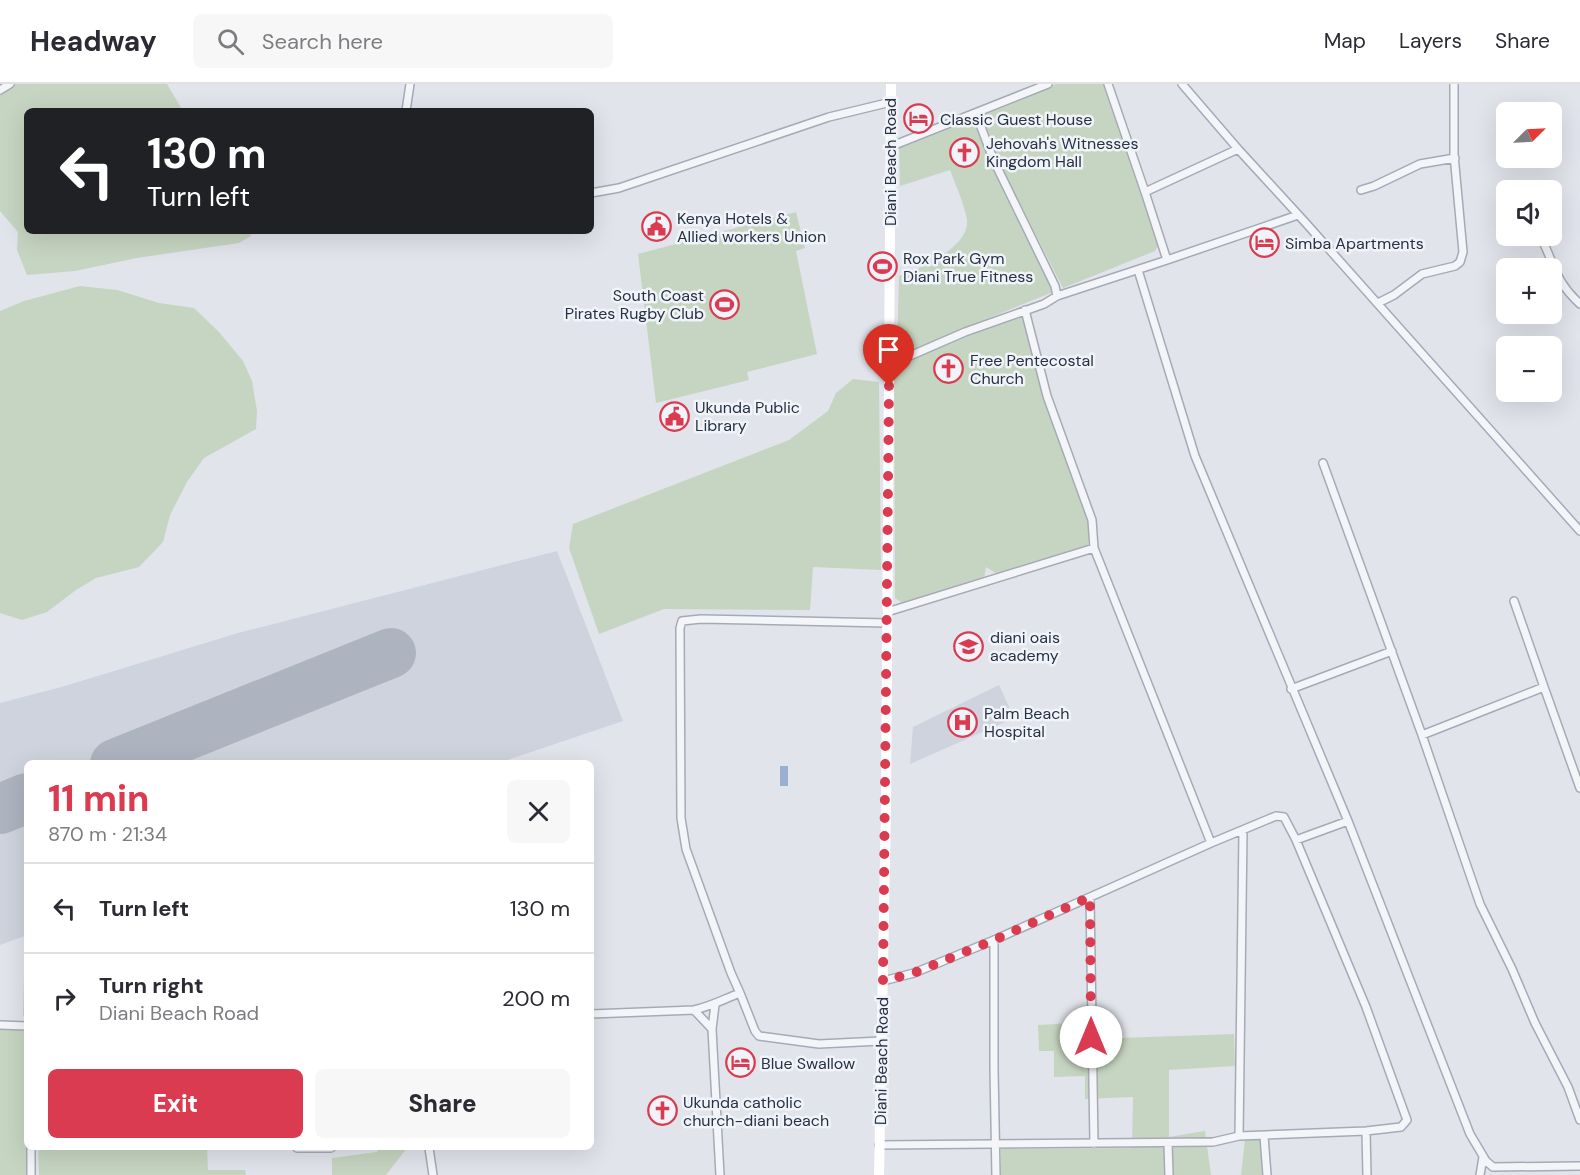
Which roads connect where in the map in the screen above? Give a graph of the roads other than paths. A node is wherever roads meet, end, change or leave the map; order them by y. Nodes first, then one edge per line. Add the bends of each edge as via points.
1 (10, 84) edge
2 (410, 84) edge
3 (891, 84) edge
4 (1048, 84) edge
5 (1108, 84) edge
6 (1182, 84) edge
7 (1454, 84) edge
8 (0, 90) edge
9 (891, 102) junction
10 (406, 108) edge
11 (976, 114) junction
12 (892, 146) junction
13 (1238, 149) junction
14 (1455, 158) junction
15 (1360, 190) dead end
16 (594, 192) edge
17 (1145, 192) junction
18 (1298, 215) junction
19 (1544, 246) edge
20 (1167, 260) junction
21 (1138, 270) junction
22 (1057, 296) junction
23 (1378, 303) junction
24 (1580, 304) edge
25 (1025, 310) junction
26 (889, 365) junction
27 (1323, 462) dead end
28 (1580, 531) edge
29 (1094, 548) junction
30 (1514, 602) dead end
31 (887, 618) junction
32 (1392, 651) junction
33 (1544, 687) junction
34 (1291, 689) junction
35 (1422, 735) junction
36 (1580, 788) edge
37 (1348, 822) junction
38 (1243, 831) junction
39 (1296, 840) junction
40 (1211, 843) junction
41 (1090, 897) junction
42 (994, 940) junction
43 (883, 981) junction
44 (741, 993) junction
45 (715, 1005) junction
46 (694, 1010) junction
47 (594, 1014) edge
48 (0, 1025) edge
49 (24, 1026) edge
50 (712, 1029) junction
51 (881, 1041) junction
52 (1580, 1120) edge
53 (1366, 1131) junction
54 (1239, 1136) junction
55 (1264, 1136) junction
56 (1168, 1143) junction
57 (1094, 1144) junction
58 (879, 1145) junction
59 (996, 1145) junction
60 (31, 1150) edge
61 (429, 1150) edge
62 (1483, 1156) junction
63 (1580, 1166) edge
64 (31, 1175) edge
65 (434, 1175) edge
66 (720, 1175) edge
67 (879, 1175) edge
68 (996, 1175) edge
69 (1169, 1175) edge
70 (1267, 1175) edge
71 (1367, 1175) edge
72 (1480, 1175) edge

1 - 8 street
2 - 10 street
3 - 9 main road, Diani Beach Road
4 - 11 street
5 - 17 street
6 - 13 street
7 - 14 street
9 - 12 main road, Diani Beach Road
9 - 16 street via 829,117 619,188
11 - 12 street
11 - 22 street
12 - 26 main road, Diani Beach Road
13 - 17 street
13 - 18 street
14 - 15 street via 1420,164
14 - 23 street via 1462,258 1455,266 1422,274
17 - 20 street
18 - 20 street
18 - 23 street
19 - 24 street via 1557,277
20 - 21 street
21 - 22 street
21 - 34 street via 1196,456
22 - 25 street
23 - 28 street
25 - 26 street
25 - 29 street via 1047,396 1092,520
26 - 31 main road, Diani Beach Road
27 - 32 street
29 - 31 street
29 - 40 street
30 - 33 street
31 - 43 main road, Diani Beach Road
31 - 44 street via 682,621 681,818 686,849
32 - 34 street
32 - 35 street
33 - 35 street
33 - 36 street
34 - 37 street
35 - 52 street via 1480,904
37 - 39 street
37 - 62 street via 1470,1134
38 - 39 street via 1281,816
38 - 40 street
38 - 54 street
39 - 53 street via 1407,1120 1401,1127
40 - 41 street
41 - 42 street
41 - 57 street
42 - 43 street via 914,973
42 - 59 street
43 - 51 main road, Diani Beach Road
44 - 45 street
44 - 51 street via 759,1036 819,1044
45 - 46 street
45 - 50 street
46 - 47 street
46 - 50 street
48 - 49 street
50 - 66 street
51 - 58 main road, Diani Beach Road
53 - 55 street
53 - 71 street
54 - 55 street
54 - 56 street via 1213,1142
55 - 70 street
56 - 57 street
56 - 69 street
57 - 59 street
58 - 59 street
58 - 67 main road, Diani Beach Road
59 - 68 street
60 - 64 street
61 - 65 street
62 - 63 street via 1493,1167
62 - 72 street

